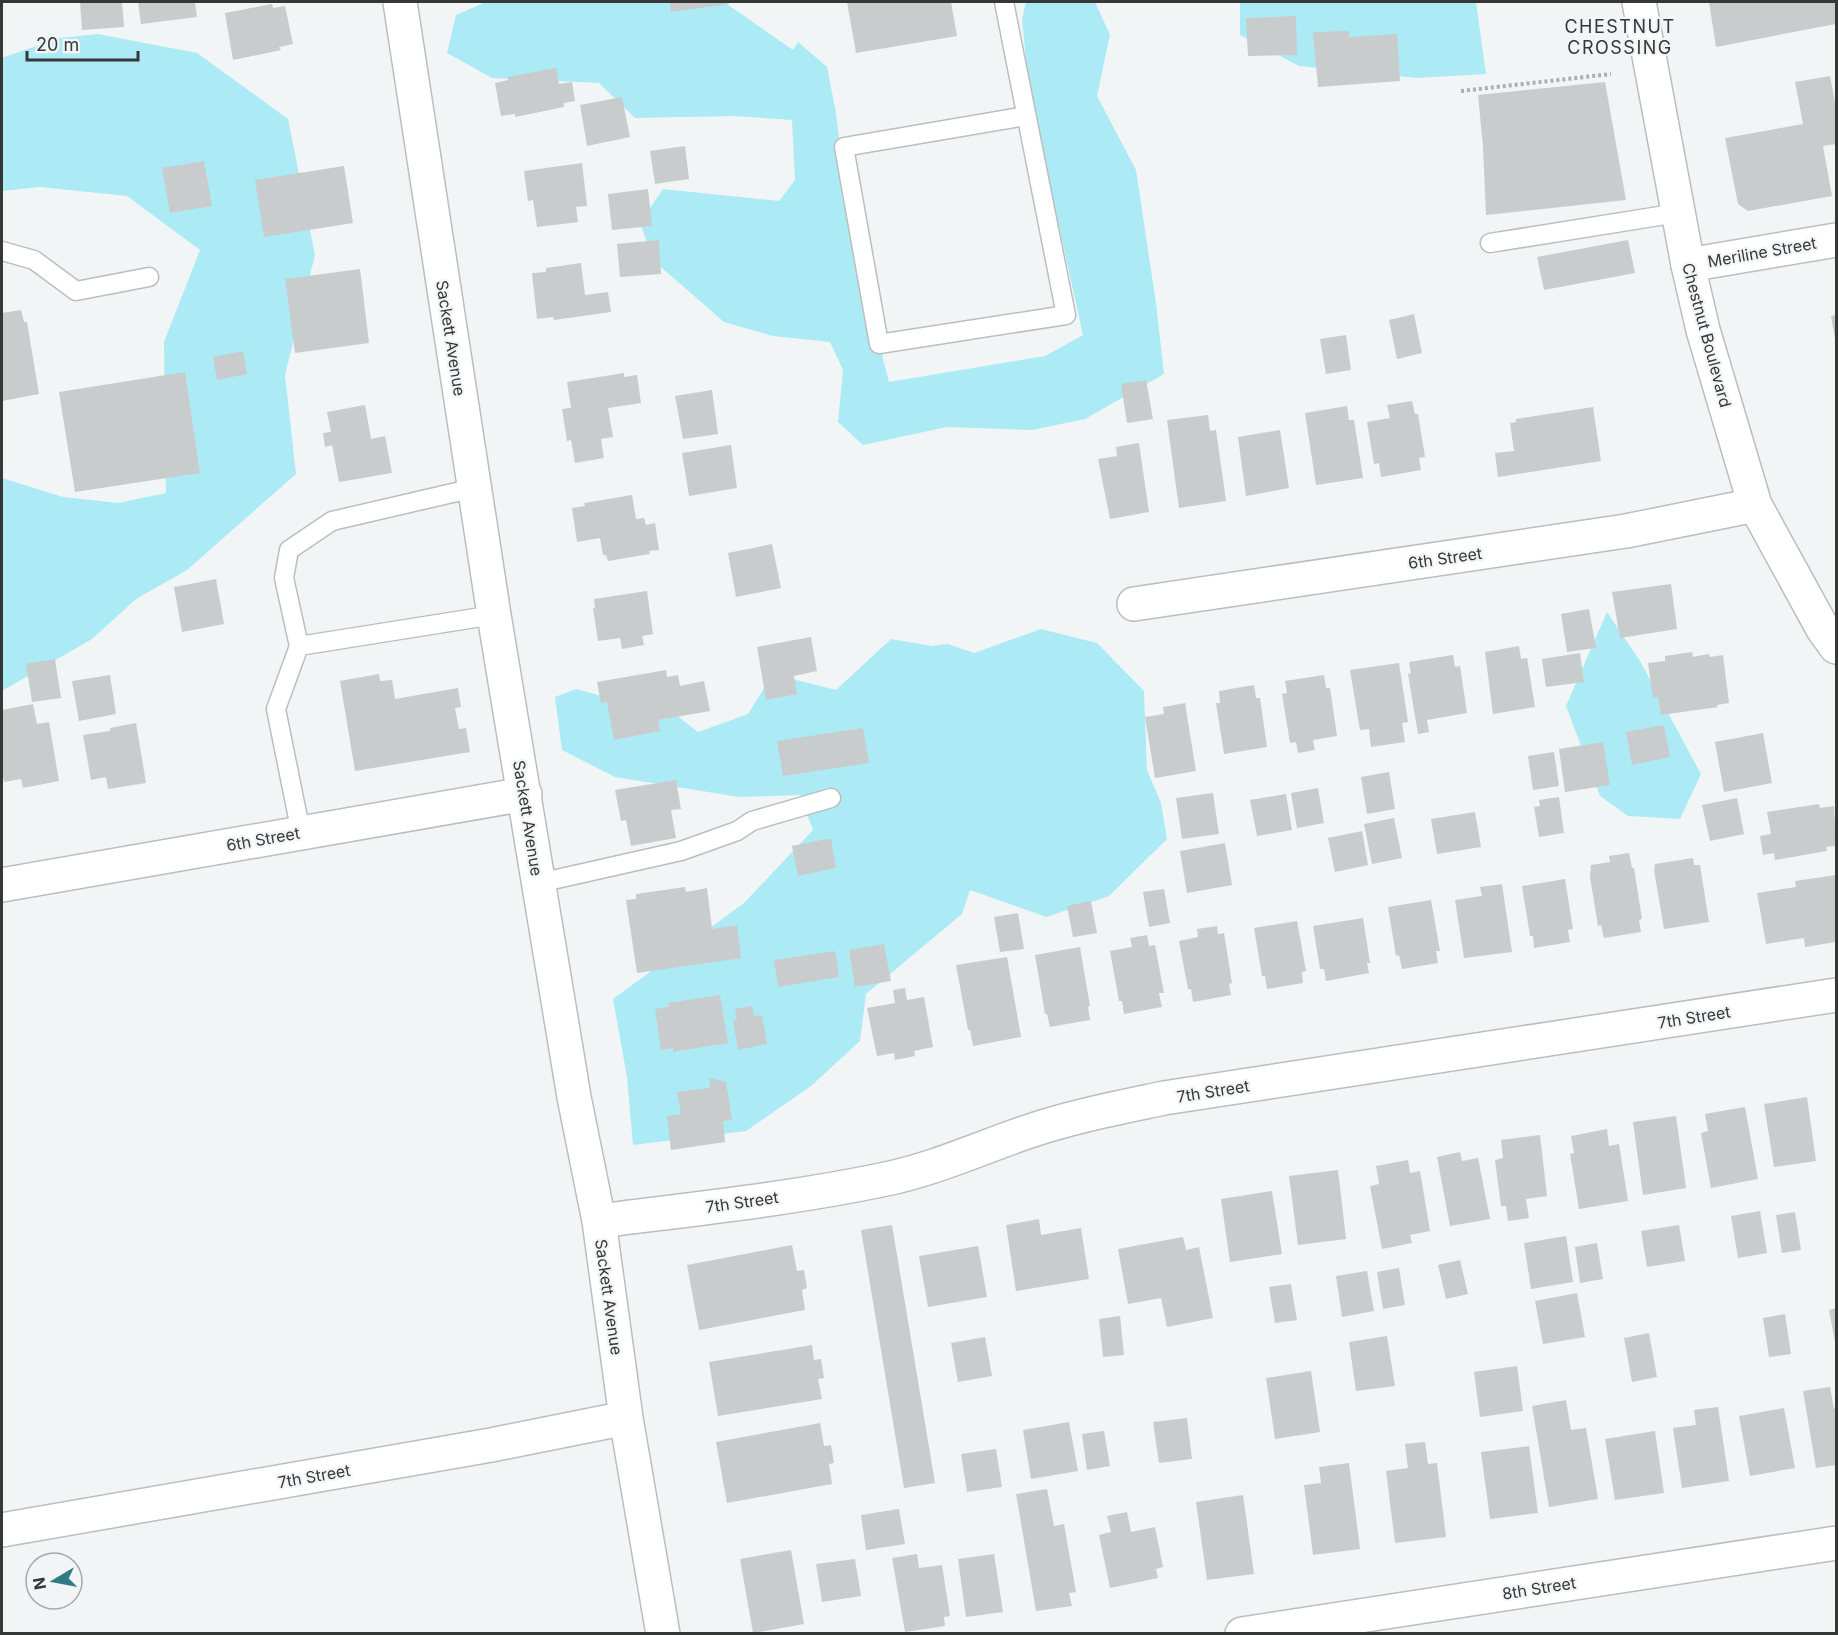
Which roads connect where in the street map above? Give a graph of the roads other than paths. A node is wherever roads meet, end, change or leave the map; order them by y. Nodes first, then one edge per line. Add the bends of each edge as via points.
1 (400, 2) edge
2 (1004, 2) edge
3 (1639, 2) edge
4 (1026, 116) junction
5 (1678, 213) junction
6 (1836, 240) edge
7 (1490, 243) dead end
8 (2, 251) edge
9 (1688, 265) junction
10 (149, 277) dead end
11 (474, 489) junction
12 (1755, 505) junction
13 (1134, 604) dead end
14 (494, 615) junction
15 (299, 646) junction
16 (1836, 647) edge
17 (525, 794) junction
18 (831, 798) dead end
19 (302, 832) junction
20 (539, 884) junction
21 (2, 885) edge
22 (1836, 995) edge
23 (599, 1221) junction
24 (626, 1418) junction
25 (2, 1530) edge
26 (1836, 1543) edge
27 (663, 1634) edge
28 (1242, 1634) edge

1 - 11 street, Sackett Avenue
2 - 4 lane
3 - 5 street, Chestnut Boulevard
4 - 4 lane via 1066,315 879,344 844,147
5 - 7 lane
5 - 9 street, Chestnut Boulevard
6 - 9 street, Meriline Street
8 - 10 lane via 34,260 76,291
9 - 12 street, Chestnut Boulevard via 1703,330
11 - 14 street, Sackett Avenue
11 - 15 lane via 332,521 289,550 284,578
12 - 13 street, 6th Street via 1626,531
12 - 16 street, Chestnut Boulevard
14 - 15 lane
14 - 17 street, Sackett Avenue
15 - 19 lane via 276,709
17 - 19 street, 6th Street
17 - 20 street, Sackett Avenue
18 - 20 lane via 752,821 737,831 681,851
19 - 21 street, 6th Street
20 - 23 street, Sackett Avenue
22 - 23 street, 7th Street via 1164,1098 1080,1115 942,1164 886,1179 744,1203
23 - 24 street, Sackett Avenue
24 - 25 street, 7th Street
24 - 27 street, Sackett Avenue
26 - 28 street, 8th Street

